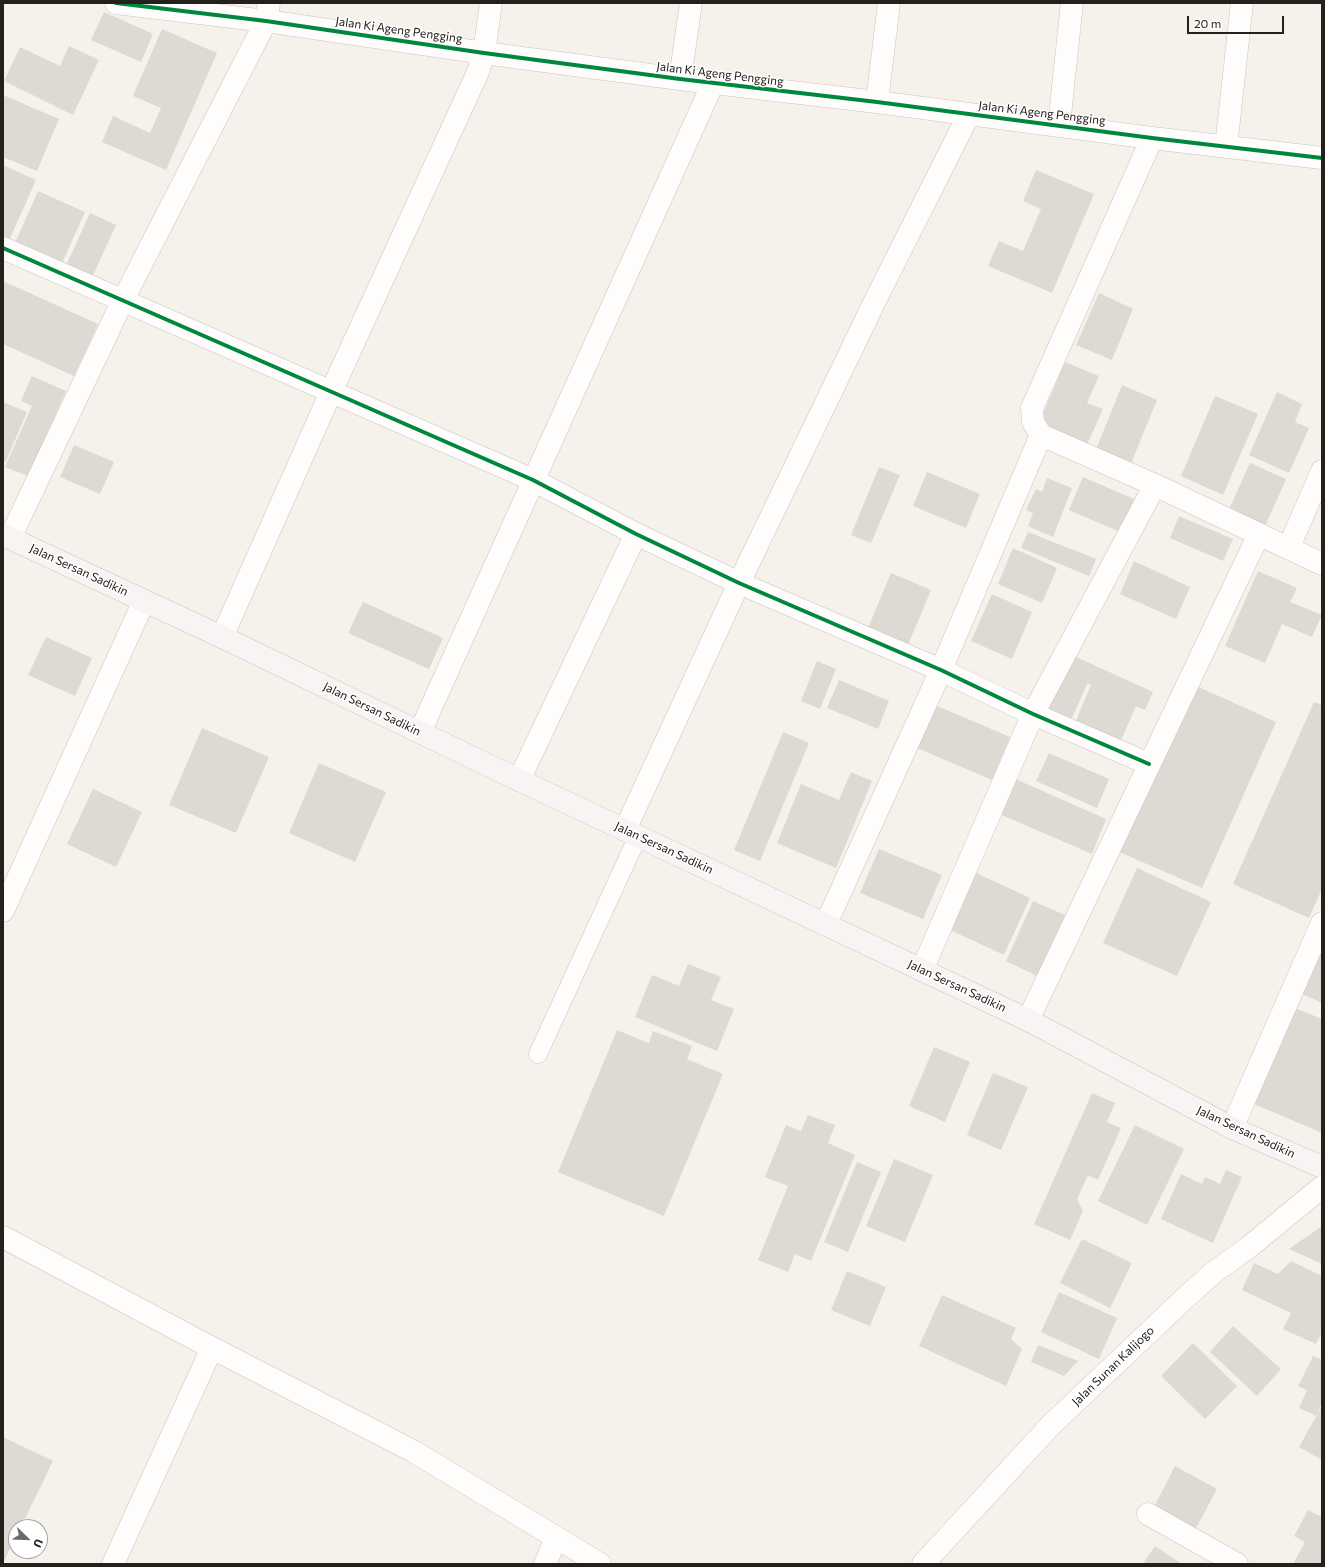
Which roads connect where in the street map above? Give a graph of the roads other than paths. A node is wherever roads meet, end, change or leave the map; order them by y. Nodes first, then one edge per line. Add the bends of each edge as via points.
1 (116, 3) edge
2 (491, 3) edge
3 (691, 3) edge
4 (889, 3) edge
5 (1072, 3) edge
6 (1242, 3) edge
7 (267, 12) edge
8 (484, 53) junction
9 (680, 79) junction
10 (713, 83) junction
11 (877, 102) junction
12 (968, 114) junction
13 (1059, 125) junction
14 (1152, 138) junction
15 (1226, 147) junction
16 (1322, 158) edge
17 (3, 248) edge
18 (123, 300) junction
19 (331, 392) junction
20 (1041, 435) junction
21 (1322, 471) edge
22 (533, 480) junction
23 (1155, 485) junction
24 (636, 534) junction
25 (1259, 534) junction
26 (6, 537) edge
27 (1289, 547) junction
28 (1322, 564) edge
29 (739, 583) junction
30 (144, 601) junction
31 (222, 637) junction
32 (941, 670) junction
33 (1033, 714) junction
34 (420, 732) junction
35 (1149, 764) junction
36 (520, 780) junction
37 (632, 833) junction
38 (9, 881) edge
39 (3, 911) edge
40 (1322, 923) edge
41 (826, 924) junction
42 (922, 970) junction
43 (1028, 1020) junction
44 (538, 1054) dead end
45 (1232, 1128) junction
46 (1322, 1167) edge
47 (1322, 1187) edge
48 (3, 1237) edge
49 (212, 1348) junction
50 (1148, 1514) dead end
51 (556, 1538) junction
52 (934, 1561) edge
53 (113, 1564) edge
54 (545, 1564) edge
55 (600, 1564) edge
56 (1238, 1564) edge

1 - 7 street, Jalan Ki Ageng Pengging
2 - 8 street
3 - 9 street
4 - 11 street
5 - 13 street
6 - 15 street
7 - 8 street, Jalan Ki Ageng Pengging
7 - 18 street
8 - 9 street, Jalan Ki Ageng Pengging
8 - 19 street via 475,79
9 - 10 street, Jalan Ki Ageng Pengging
10 - 11 street, Jalan Ki Ageng Pengging
10 - 22 street
11 - 12 street, Jalan Ki Ageng Pengging
12 - 13 street, Jalan Ki Ageng Pengging
12 - 29 street
13 - 14 street, Jalan Ki Ageng Pengging
14 - 15 street, Jalan Ki Ageng Pengging
14 - 20 street via 1032,408 1033,422
15 - 16 street, Jalan Ki Ageng Pengging
17 - 18 street
18 - 19 street
18 - 26 street
19 - 22 street
19 - 31 street
20 - 23 street
20 - 32 street
21 - 27 street
22 - 24 street
22 - 34 street
23 - 25 street
23 - 33 street
24 - 29 street
24 - 36 street
25 - 27 street
25 - 35 street
26 - 30 main road, Jalan Sersan Sadikin
27 - 28 street
29 - 32 street
29 - 37 street
30 - 31 main road, Jalan Sersan Sadikin
30 - 38 street
31 - 34 main road, Jalan Sersan Sadikin
32 - 33 street
32 - 41 street
33 - 35 street
33 - 42 street
34 - 36 main road, Jalan Sersan Sadikin
35 - 43 street
36 - 37 main road, Jalan Sersan Sadikin
37 - 41 main road, Jalan Sersan Sadikin
37 - 44 lane
38 - 39 street
40 - 45 street
41 - 42 main road, Jalan Sersan Sadikin
42 - 43 main road, Jalan Sersan Sadikin
43 - 45 main road, Jalan Sersan Sadikin
45 - 46 main road, Jalan Sersan Sadikin
47 - 52 street, Jalan Sunan Kalijogo via 1213,1273 1052,1425
48 - 49 street
49 - 51 street via 413,1452
49 - 53 street
50 - 56 street
51 - 54 street
51 - 55 street

